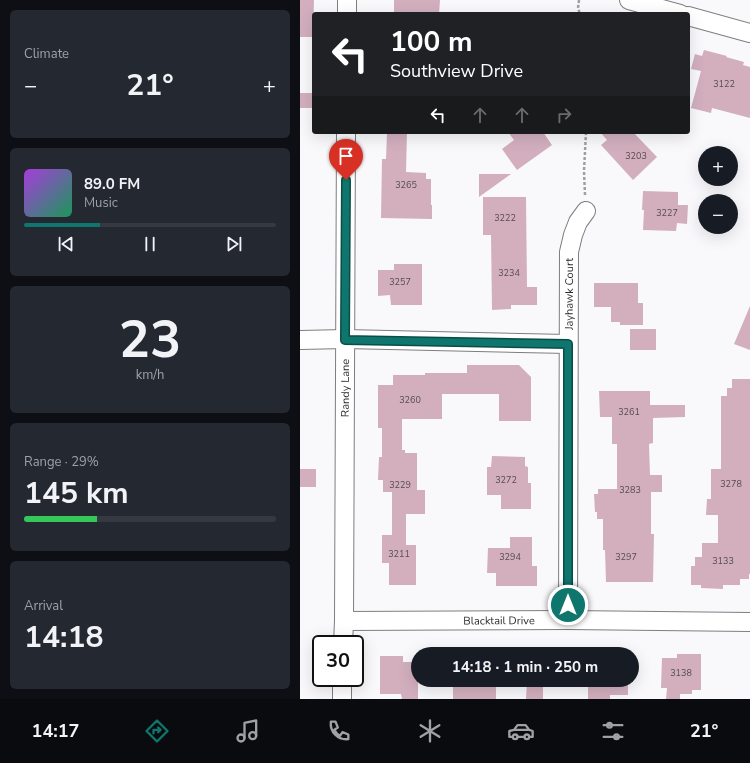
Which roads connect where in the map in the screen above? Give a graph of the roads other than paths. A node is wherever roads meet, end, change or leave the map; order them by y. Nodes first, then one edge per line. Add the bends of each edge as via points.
1 (347, 0) edge
2 (628, 0) edge
3 (347, 12) edge
4 (673, 12) edge
5 (690, 17) edge
6 (750, 33) edge
7 (346, 134) edge
8 (586, 211) road end
9 (300, 340) edge
10 (345, 340) junction
11 (568, 344) junction
12 (568, 620) junction
13 (344, 621) junction
14 (750, 622) edge
15 (343, 635) edge
16 (342, 687) edge
17 (342, 699) edge

1 - 3 street
2 - 4 street
5 - 6 street
7 - 10 street, Randy Lane
8 - 11 street, Jayhawk Court via 578,222 569,252
9 - 10 street
10 - 11 street
10 - 13 street, Randy Lane
11 - 12 street, Jayhawk Court
12 - 13 street, Blacktail Drive
12 - 14 street, Blacktail Drive
13 - 15 street, Randy Lane
16 - 17 street

